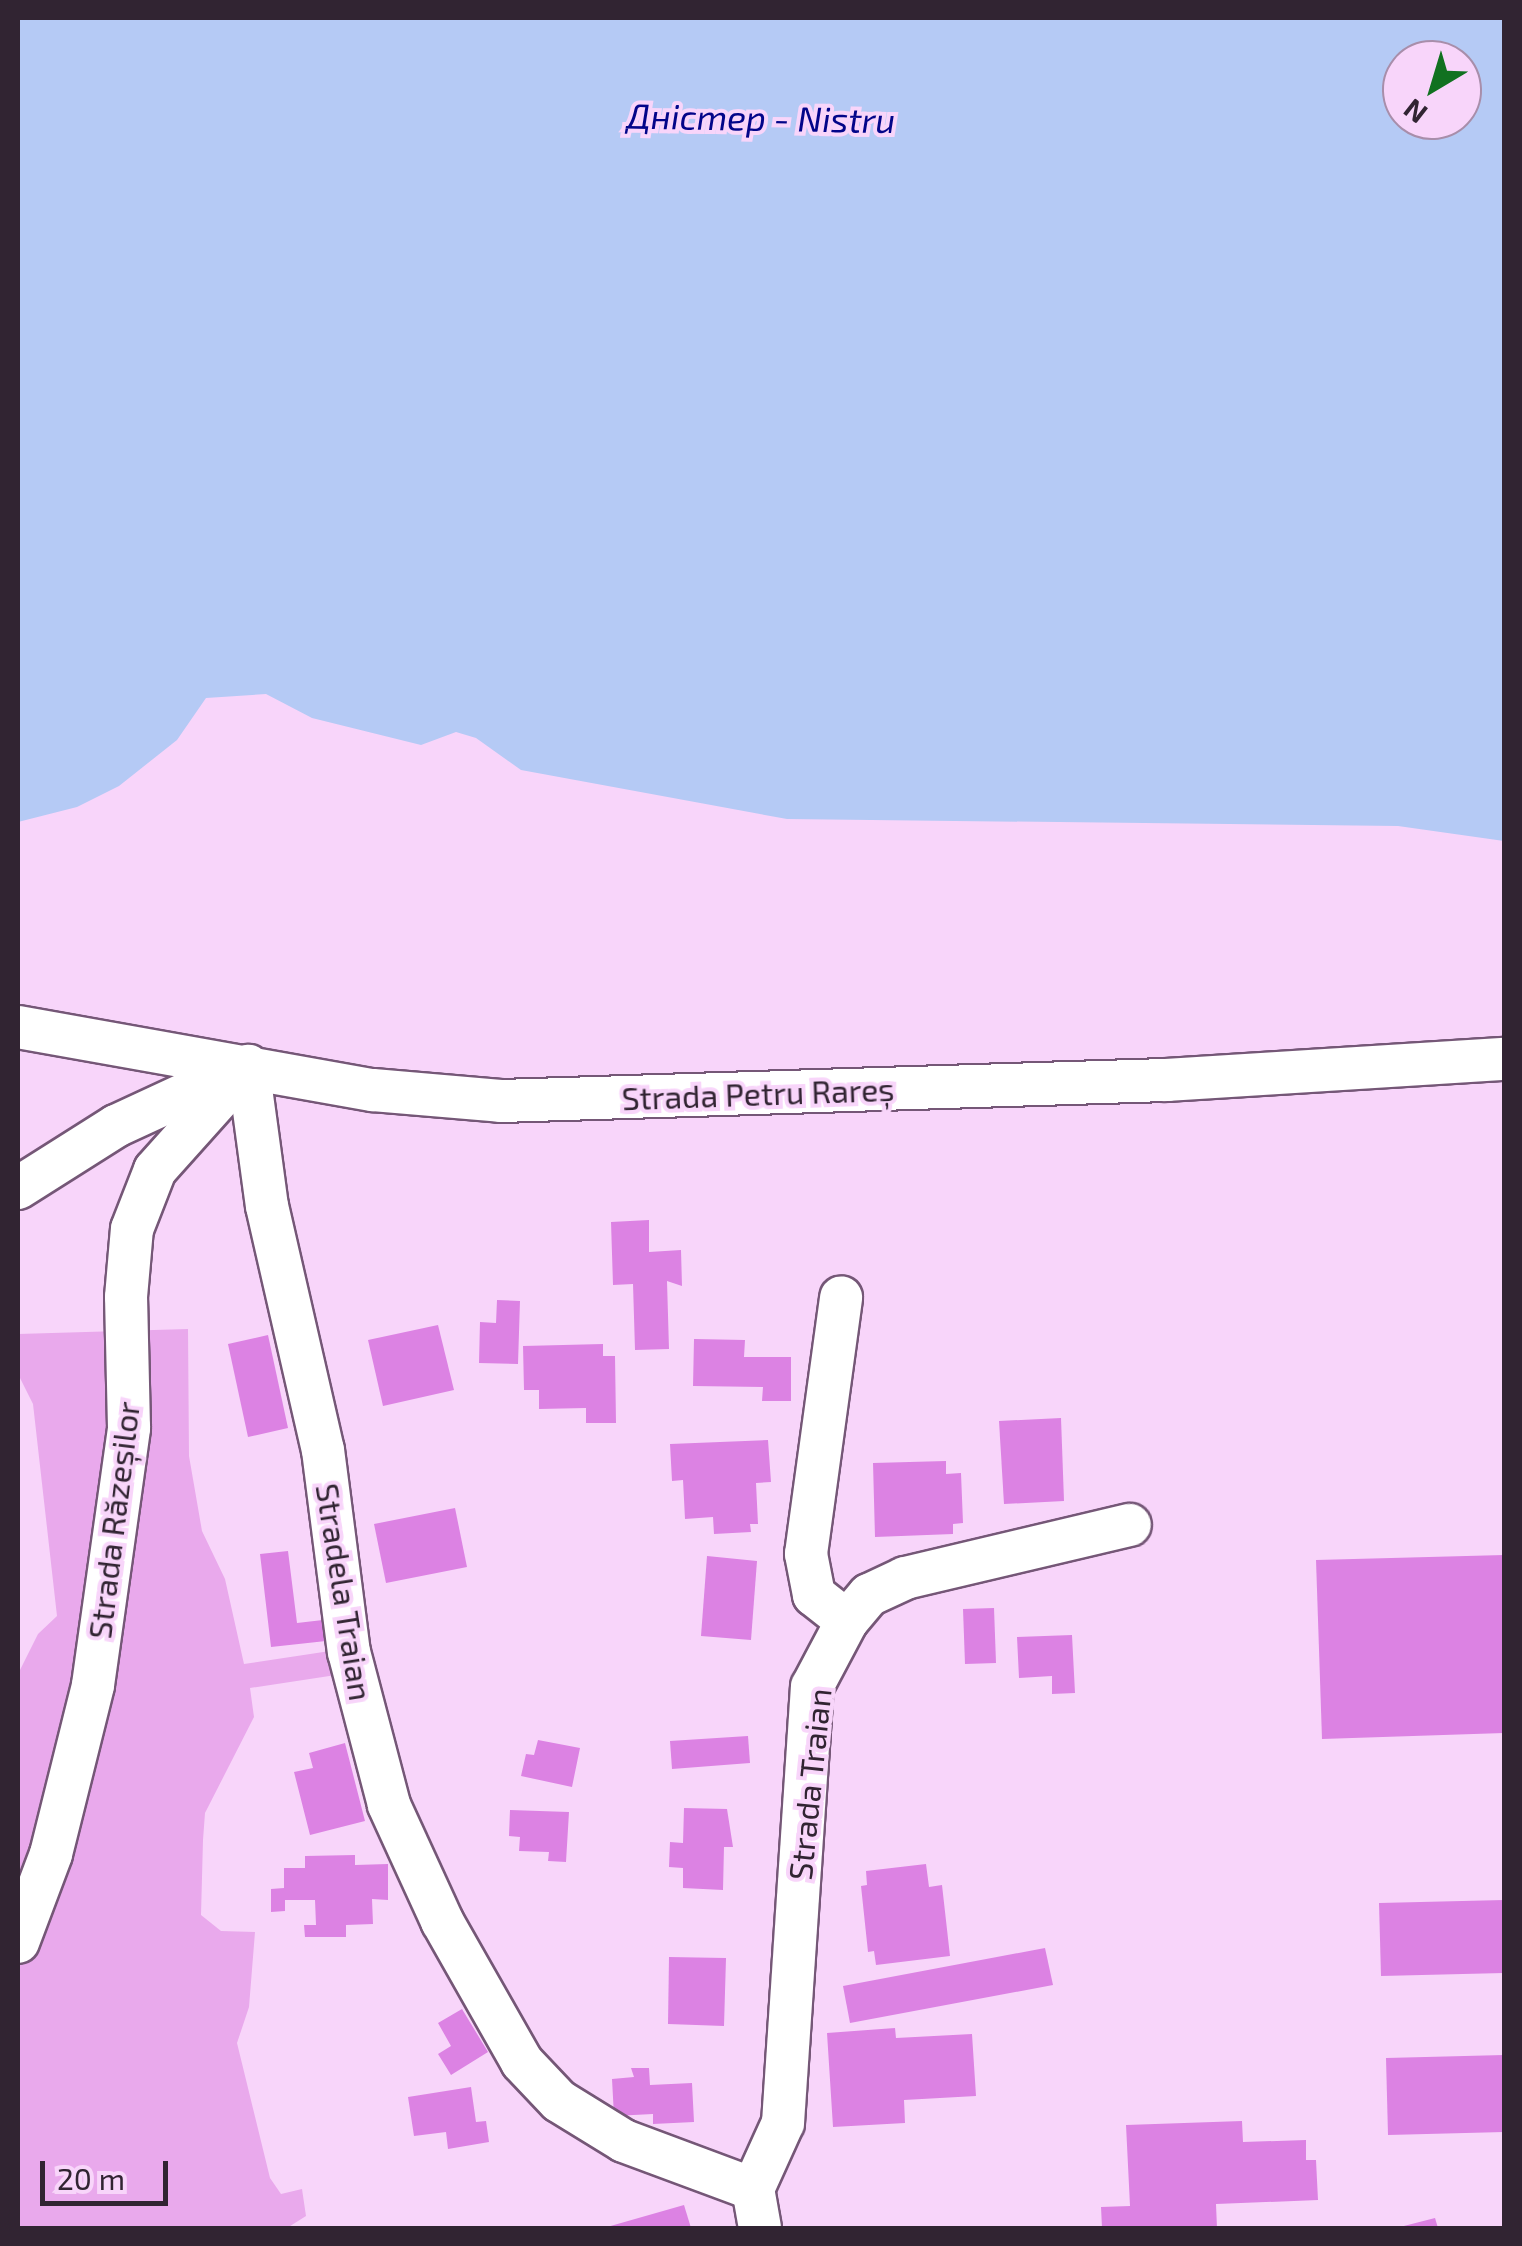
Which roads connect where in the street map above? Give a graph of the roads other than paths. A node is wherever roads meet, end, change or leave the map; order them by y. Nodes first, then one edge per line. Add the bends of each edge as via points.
1 (18, 1027) edge
2 (1504, 1060) edge
3 (248, 1066) junction
4 (18, 1188) edge
5 (841, 1296) dead end
6 (1130, 1525) dead end
7 (847, 1621) junction
8 (18, 1942) edge
9 (757, 2209) edge

1 - 3 street, Strada Petru Rareș
2 - 3 street, Strada Petru Rareș via 1166,1080 500,1100 373,1090
3 - 4 street via 116,1126
3 - 8 street, Strada Răzeșilor via 155,1170 132,1229 129,1428 94,1684 51,1854
3 - 9 street, Stradela Traian via 267,1206 323,1450 349,1652 389,1805 481,1995 534,2075 559,2101 624,2141
5 - 7 street via 806,1554 814,1594
6 - 7 street via 905,1578 870,1596
7 - 9 street, Strada Traian via 812,1688 782,2123

